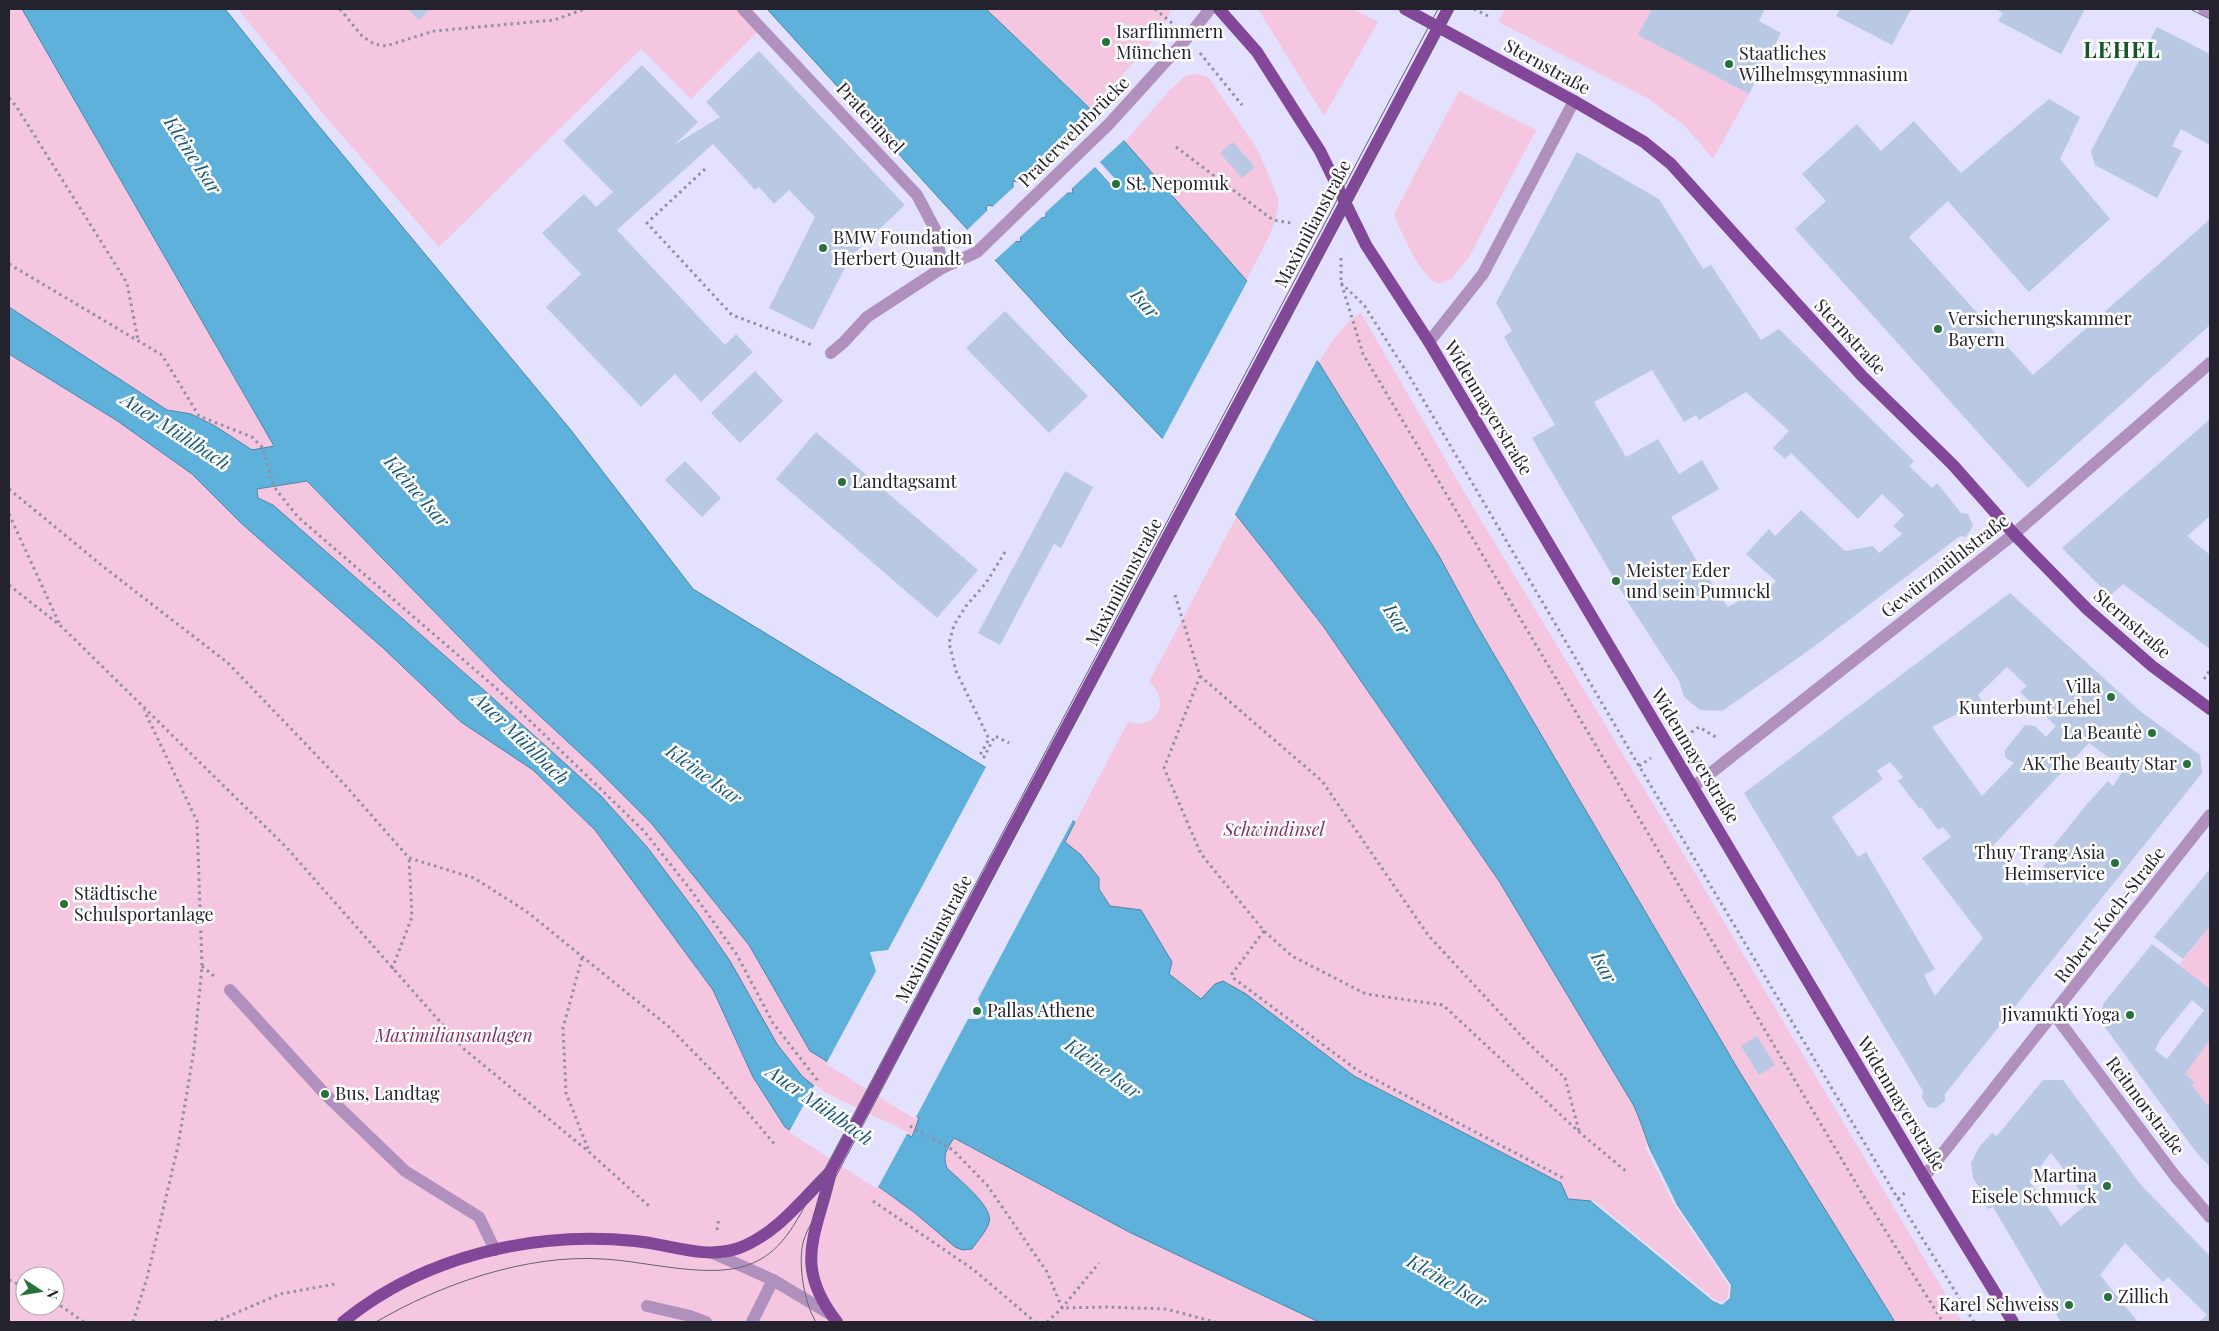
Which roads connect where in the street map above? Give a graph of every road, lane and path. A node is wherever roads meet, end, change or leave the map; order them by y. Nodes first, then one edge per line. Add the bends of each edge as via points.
1 (340, 9) edge
2 (585, 9) edge
3 (744, 9) edge
4 (1210, 9) edge
5 (1219, 9) edge
6 (1405, 9) edge
7 (1448, 9) edge
8 (1474, 9) edge
9 (2204, 9) edge
10 (2210, 12) edge
11 (1490, 17) dead end
12 (1438, 27) junction
13 (9, 98) edge
14 (1574, 101) junction
15 (1176, 147) dead end
16 (704, 168) dead end
17 (1345, 205) junction
18 (1291, 223) dead end
19 (9, 264) edge
20 (942, 268) junction
21 (138, 340) junction
22 (1429, 342) junction
23 (831, 352) joint
24 (2210, 363) edge
25 (9, 489) edge
26 (9, 514) edge
27 (2014, 534) junction
28 (1005, 552) dead end
29 (9, 586) edge
30 (1175, 595) dead end
31 (62, 627) junction
32 (1200, 676) junction
33 (143, 708) junction
34 (2210, 708) edge
35 (1009, 744) dead end
36 (1693, 787) junction
37 (2210, 815) edge
38 (409, 858) junction
39 (1264, 930) junction
40 (582, 958) junction
41 (392, 969) junction
42 (230, 990) dead end
43 (2054, 1014) junction
44 (818, 1082) dead end
45 (910, 1126) dead end
46 (1579, 1132) junction
47 (776, 1146) dead end
48 (589, 1152) junction
49 (1626, 1172) dead end
50 (1924, 1177) junction
51 (1565, 1179) dead end
52 (821, 1189) junction
53 (872, 1201) dead end
54 (649, 1206) dead end
55 (2210, 1217) edge
56 (495, 1250) junction
57 (713, 1253) junction
58 (1099, 1263) dead end
59 (773, 1280) junction
60 (335, 1284) dead end
61 (647, 1306) dead end
62 (1062, 1308) junction
63 (65, 1309) edge
64 (834, 1318) edge
65 (84, 1322) edge
66 (133, 1322) edge
67 (215, 1322) edge
68 (343, 1322) edge
69 (706, 1322) edge
70 (752, 1322) edge
71 (1035, 1322) edge
72 (1047, 1322) edge
73 (1215, 1322) edge
74 (1944, 1322) edge
75 (1974, 1322) edge
76 (2013, 1322) edge

1 - 2 path via 362,36 374,44 386,46 434,31 554,20
3 - 20 street, Praterinsel via 917,195 936,231
4 - 20 street, Praterwehrbrücke via 1109,124 976,252
5 - 17 main road, Widenmayerstraße via 1257,52 1320,151
6 - 12 main road, Sternstraße
7 - 12 main road, Maximilianstraße
8 - 11 path
9 - 10 street
12 - 14 main road, Sternstraße
12 - 17 main road, Maximilianstraße
13 - 21 path via 127,283
14 - 22 street via 1483,274
14 - 27 main road, Sternstraße via 1644,142 1671,164 1862,376 1953,465
15 - 18 path via 1273,220
16 - 23 path via 647,223 732,315
17 - 22 main road, Widenmayerstraße via 1366,245
17 - 52 main road, Maximilianstraße
19 - 21 path
20 - 23 street via 867,317
21 - 44 path via 162,355 199,416 252,437 263,448 274,487 298,517 496,688 644,831 737,955 774,1023
22 - 36 main road, Widenmayerstraße
24 - 27 street, Gewürzmühlstraße
25 - 38 path via 228,663 344,784
26 - 31 path
27 - 34 main road, Sternstraße via 2087,610 2152,666
27 - 36 street, Gewürzmühlstraße
28 - 35 path via 954,625 950,643 956,670 989,739 980,755 984,757 995,736
29 - 31 path
30 - 32 path
31 - 33 path
32 - 39 path via 1164,768 1202,854
32 - 46 path via 1322,781 1428,935 1525,1040 1565,1078
33 - 41 path via 287,848
33 - 66 path via 197,820 202,966 194,1050 178,1146 147,1278
36 - 50 main road, Widenmayerstraße
37 - 43 street, Robert-Koch-Straße
38 - 40 path via 474,878 526,911
38 - 41 path via 412,917
39 - 46 path via 1292,956 1366,994 1443,1005
39 - 51 path via 1232,977 1357,1070
40 - 47 path via 668,1026 717,1076
40 - 48 path via 563,1028 566,1093
41 - 48 path via 464,1050
42 - 56 street via 325,1094 405,1171 479,1217
43 - 50 street, Robert-Koch-Straße
43 - 55 street, Reitmorstraße via 2175,1176
45 - 62 path via 953,1150 993,1193 1047,1272
46 - 49 path
48 - 54 path
50 - 76 main road, Widenmayerstraße
52 - 57 main road, Maximilianstraße via 752,1242
52 - 64 main road via 810,1258 814,1283
53 - 71 path via 974,1270
56 - 57 main road via 542,1241 605,1238
56 - 68 main road via 412,1278 384,1292
57 - 59 street
58 - 62 path
59 - 64 street
59 - 70 street
60 - 67 path via 280,1294
61 - 69 street
62 - 72 path
62 - 73 path via 1166,1309
63 - 65 path
74 - 75 path via 1863,1195 1363,354 1341,282 1364,305 1411,379

